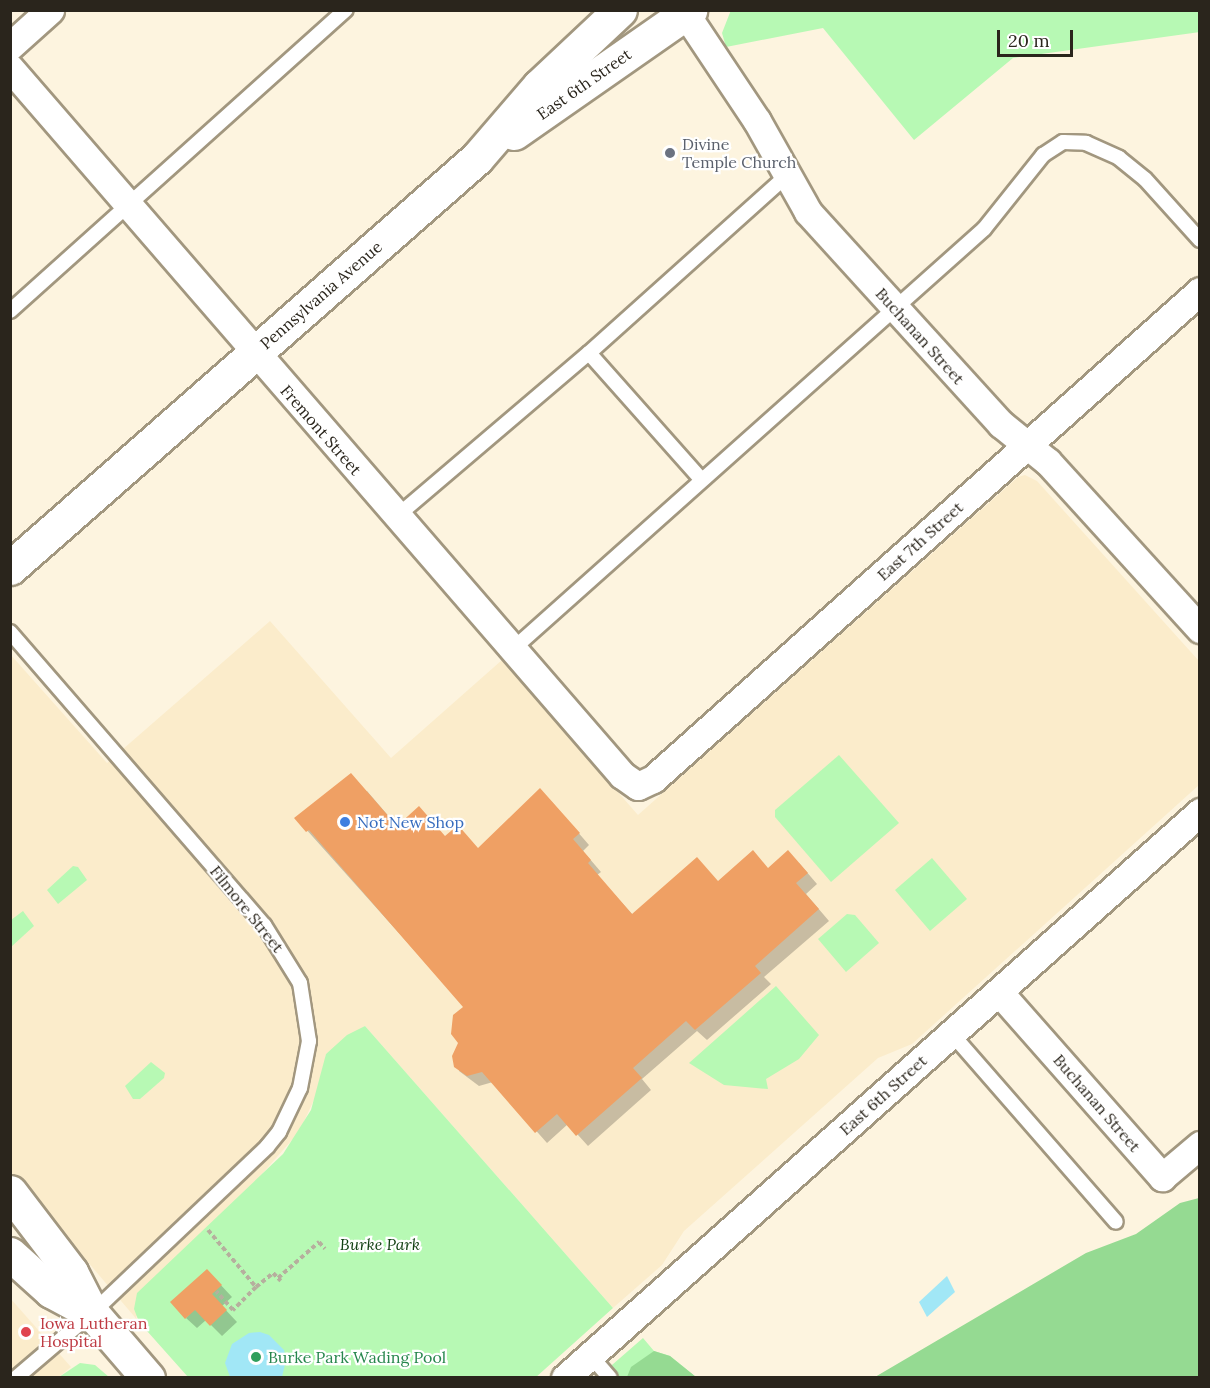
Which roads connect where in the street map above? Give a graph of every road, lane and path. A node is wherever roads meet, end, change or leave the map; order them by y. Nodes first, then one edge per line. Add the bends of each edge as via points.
1 (50, 10) edge
2 (346, 10) edge
3 (620, 10) edge
4 (686, 11) edge
5 (10, 46) edge
6 (10, 68) edge
7 (477, 158) junction
8 (785, 177) junction
9 (130, 207) junction
10 (1200, 240) edge
11 (1200, 291) edge
12 (895, 308) junction
13 (10, 311) edge
14 (589, 352) junction
15 (255, 353) junction
16 (1027, 445) junction
17 (700, 478) junction
18 (396, 517) junction
19 (10, 568) edge
20 (1200, 629) edge
21 (10, 632) edge
22 (513, 649) junction
23 (638, 786) joint
24 (1200, 812) edge
25 (999, 992) junction
26 (952, 1034) junction
27 (1200, 1145) edge
28 (10, 1192) edge
29 (1116, 1222) dead end
30 (208, 1230) dead end
31 (325, 1248) dead end
32 (10, 1254) edge
33 (256, 1287) junction
34 (216, 1291) dead end
35 (92, 1313) junction
36 (590, 1355) junction
37 (16, 1377) edge
38 (148, 1377) edge
39 (565, 1377) edge
40 (610, 1377) edge

1 - 5 street
2 - 9 lane
3 - 7 main road, Pennsylvania Avenue via 539,86
4 - 7 main road, East 6th Street
4 - 8 street, Buchanan Street via 757,121
6 - 9 street, Fremont Street
7 - 15 main road, Pennsylvania Avenue
8 - 12 street, Buchanan Street via 808,212
8 - 14 lane
9 - 13 lane via 64,260
9 - 15 street, Fremont Street
10 - 12 lane via 1145,179 1119,158 1086,143 1063,142 1043,155 984,229
11 - 16 street, East 7th Street
12 - 16 street, Buchanan Street via 1001,424
12 - 17 lane
14 - 17 lane
14 - 18 lane
15 - 18 street, Fremont Street
15 - 19 main road, Pennsylvania Avenue
16 - 20 street, Buchanan Street via 1048,462
16 - 23 street, East 7th Street via 653,779
17 - 22 lane
18 - 22 street, Fremont Street
21 - 35 lane, Filmore Street via 264,925 300,983 308,1014 306,1065 300,1088 279,1132
22 - 23 street, Fremont Street via 621,775
24 - 25 street, East 6th Street
25 - 26 street, East 6th Street
25 - 27 street, Buchanan Street via 1162,1177
26 - 29 lane
26 - 36 street, East 6th Street
28 - 35 main road via 71,1272
30 - 33 path
31 - 33 path via 319,1242 280,1279 273,1273
32 - 35 main road via 51,1291
33 - 34 path via 232,1310
35 - 37 lane, Filmore Street
35 - 38 main road
36 - 39 street, East 6th Street
36 - 40 lane

